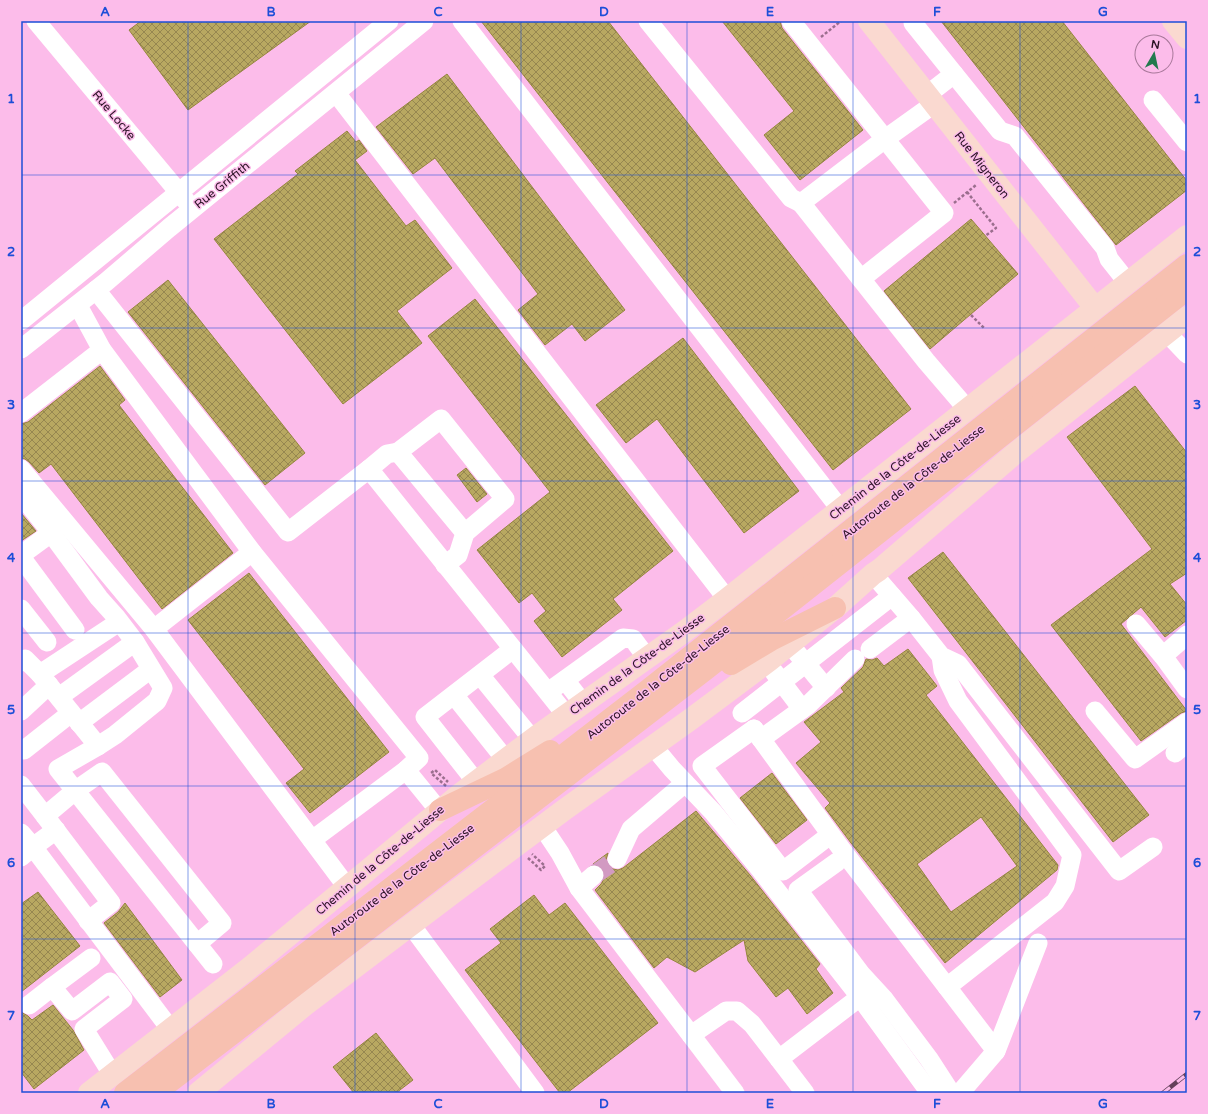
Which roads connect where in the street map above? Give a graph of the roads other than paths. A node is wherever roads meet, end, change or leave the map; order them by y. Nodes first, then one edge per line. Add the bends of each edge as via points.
1 (36, 21) edge
2 (389, 21) edge
3 (424, 21) edge
4 (462, 21) edge
5 (648, 21) edge
6 (791, 21) edge
7 (869, 21) edge
8 (913, 21) edge
9 (1174, 21) edge
10 (1187, 38) edge
11 (954, 74) junction
12 (336, 93) junction
13 (931, 100) junction
14 (1153, 100) dead end
15 (885, 139) junction
16 (1187, 142) edge
17 (178, 193) junction
18 (801, 203) junction
19 (193, 209) junction
20 (1187, 236) edge
21 (1187, 265) edge
22 (861, 279) junction
23 (1128, 282) junction
24 (1187, 289) edge
25 (96, 290) junction
26 (76, 306) junction
27 (1095, 308) junction
28 (1187, 317) edge
29 (21, 321) edge
30 (1167, 332) junction
31 (22, 347) edge
32 (102, 350) junction
33 (1187, 354) edge
34 (968, 410) junction
35 (21, 413) edge
36 (398, 452) junction
37 (21, 469) edge
38 (369, 469) junction
39 (21, 495) edge
40 (841, 510) junction
41 (51, 533) junction
42 (465, 534) junction
43 (252, 552) junction
44 (21, 556) edge
45 (445, 565) junction
46 (873, 574) junction
47 (892, 596) junction
48 (728, 599) junction
49 (835, 608) junction
50 (21, 609) edge
51 (912, 618) junction
52 (119, 622) junction
53 (1136, 624) dead end
54 (154, 629) junction
55 (76, 630) dead end
56 (1187, 635) edge
57 (47, 642) dead end
58 (134, 642) junction
59 (789, 644) junction
60 (513, 649) junction
61 (941, 656) junction
62 (1163, 656) junction
63 (647, 658) junction
64 (21, 662) edge
65 (766, 663) junction
66 (805, 663) junction
67 (151, 669) junction
68 (480, 675) junction
69 (565, 680) junction
70 (782, 682) junction
71 (49, 686) junction
72 (826, 688) junction
73 (1187, 689) edge
74 (548, 692) junction
75 (727, 692) junction
76 (643, 694) junction
77 (454, 695) junction
78 (575, 709) junction
79 (802, 709) junction
80 (21, 711) edge
81 (1095, 711) dead end
82 (742, 713) junction
83 (75, 718) junction
84 (641, 719) junction
85 (1187, 722) edge
86 (757, 734) junction
87 (532, 739) junction
88 (98, 746) junction
89 (653, 746) junction
90 (24, 750) dead end
91 (506, 759) junction
92 (406, 770) junction
93 (476, 782) junction
94 (685, 783) junction
95 (21, 786) edge
96 (76, 790) junction
97 (440, 810) junction
98 (51, 823) junction
99 (542, 826) junction
100 (830, 835) junction
101 (312, 840) junction
102 (25, 846) edge
103 (1153, 847) dead end
104 (617, 859) tunnel mouth
105 (837, 862) dead end
106 (594, 876) tunnel mouth
107 (347, 887) junction
108 (579, 888) junction
109 (88, 921) junction
110 (411, 925) junction
111 (1038, 943) dead end
112 (197, 944) junction
113 (91, 958) dead end
114 (213, 964) dead end
115 (52, 987) junction
116 (947, 987) junction
117 (860, 997) junction
118 (29, 1005) dead end
119 (72, 1011) junction
120 (84, 1029) junction
121 (171, 1030) junction
122 (691, 1035) junction
123 (996, 1051) junction
124 (774, 1054) junction
125 (115, 1073) junction
126 (89, 1093) edge
127 (125, 1093) edge
128 (155, 1093) edge
129 (198, 1093) edge
130 (535, 1093) edge
131 (735, 1093) edge
132 (805, 1093) edge
133 (930, 1093) edge
134 (951, 1093) edge
135 (960, 1093) edge

1 - 17 street, Rue Locke
2 - 17 street, Rue Griffith
3 - 12 street, Rue Griffith
4 - 40 street
5 - 18 street via 790,198
6 - 15 street
7 - 13 main road, Rue Migneron
8 - 11 street
9 - 10 main road
11 - 13 street
11 - 23 street via 1000,131 1015,136 1105,248 1109,259
12 - 19 street, Rue Griffith
12 - 48 street
13 - 15 street
13 - 27 main road, Rue Migneron
14 - 16 street
15 - 18 street
15 - 22 street via 944,213
17 - 19 street, Rue Locke
17 - 29 street, Rue Griffith
18 - 22 street
19 - 25 street, Rue Griffith
20 - 23 main road, Chemin de la Côte-de-Liesse
21 - 76 highway, Autoroute de la Côte-de-Liesse
22 - 34 street
23 - 27 main road, Chemin de la Côte-de-Liesse
24 - 84 highway, Autoroute de la Côte-de-Liesse
25 - 26 street, Rue Griffith
25 - 38 street via 288,532
26 - 31 street, Rue Griffith
26 - 32 street
27 - 34 main road, Chemin de la Côte-de-Liesse
28 - 30 main road
30 - 33 street
30 - 46 main road via 1013,455
32 - 35 street
32 - 43 street
34 - 40 main road, Chemin de la Côte-de-Liesse
36 - 38 street via 387,454
36 - 42 street
36 - 42 street via 441,419 505,499
37 - 54 street
38 - 45 street
39 - 41 street
40 - 48 main road, Chemin de la Côte-de-Liesse
41 - 44 street
41 - 52 street
42 - 45 street via 458,555
43 - 54 street
43 - 92 street via 419,758
44 - 55 street
45 - 60 street
46 - 47 street
46 - 49 main road
47 - 51 street
47 - 66 street
48 - 63 main road, Chemin de la Côte-de-Liesse
49 - 59 main road
49 - 84 highway via 771,640
50 - 57 street
51 - 61 street
51 - 72 street via 862,654
52 - 58 street
52 - 71 street
53 - 62 street
54 - 101 street
56 - 62 street
58 - 67 street
58 - 71 street
59 - 65 main road
59 - 66 street
60 - 68 street
60 - 74 street
61 - 103 street via 958,664 1119,871
61 - 116 street via 943,670 958,701 1072,855 1065,886 1055,902
62 - 73 street
63 - 69 street via 633,639 623,638
63 - 78 main road, Chemin de la Côte-de-Liesse
64 - 71 street via 25,659
65 - 70 street
65 - 75 main road
66 - 70 street
66 - 72 street
67 - 83 street
67 - 88 street via 163,688 157,701
68 - 77 street
68 - 87 street
69 - 74 street
69 - 78 street
70 - 79 street
70 - 82 street
71 - 80 street
71 - 83 street
72 - 79 street
74 - 78 street
75 - 82 street
75 - 89 main road
76 - 97 highway via 505,779
76 - 127 highway, Autoroute de la Côte-de-Liesse
77 - 91 street
77 - 93 street via 425,717
78 - 87 main road, Chemin de la Côte-de-Liesse
79 - 86 street
81 - 85 street via 1135,759
82 - 86 street
83 - 88 street
83 - 90 street
84 - 128 highway, Autoroute de la Côte-de-Liesse
86 - 100 street
86 - 100 street via 702,766 783,870
87 - 91 main road, Chemin de la Côte-de-Liesse
88 - 96 street via 58,769
89 - 94 street
89 - 99 main road
91 - 93 main road, Chemin de la Côte-de-Liesse
92 - 97 street
92 - 101 street
93 - 97 main road, Chemin de la Côte-de-Liesse
94 - 104 street via 631,829
94 - 117 street via 713,812 759,868
95 - 98 street
96 - 98 street
96 - 112 street
96 - 112 street via 102,772 222,923
97 - 107 main road, Chemin de la Côte-de-Liesse
98 - 102 street
98 - 109 street via 111,903
99 - 108 street via 560,852
99 - 110 main road
100 - 116 street
101 - 107 street
102 - 109 street
105 - 134 street via 798,890 861,974 884,999
106 - 108 street
107 - 121 main road, Chemin de la Côte-de-Liesse
108 - 122 street
109 - 121 street
110 - 129 main road via 305,1005
110 - 130 street
111 - 123 street
112 - 114 street
113 - 115 street
115 - 118 street
115 - 119 street
116 - 123 street
117 - 124 street
117 - 133 street
119 - 120 street
119 - 120 street via 110,982 123,1000
120 - 125 street via 107,1066
121 - 125 main road, Chemin de la Côte-de-Liesse
122 - 124 street via 726,1011 737,1011 752,1024
122 - 131 street
123 - 135 street
124 - 132 street
125 - 126 main road, Chemin de la Côte-de-Liesse

